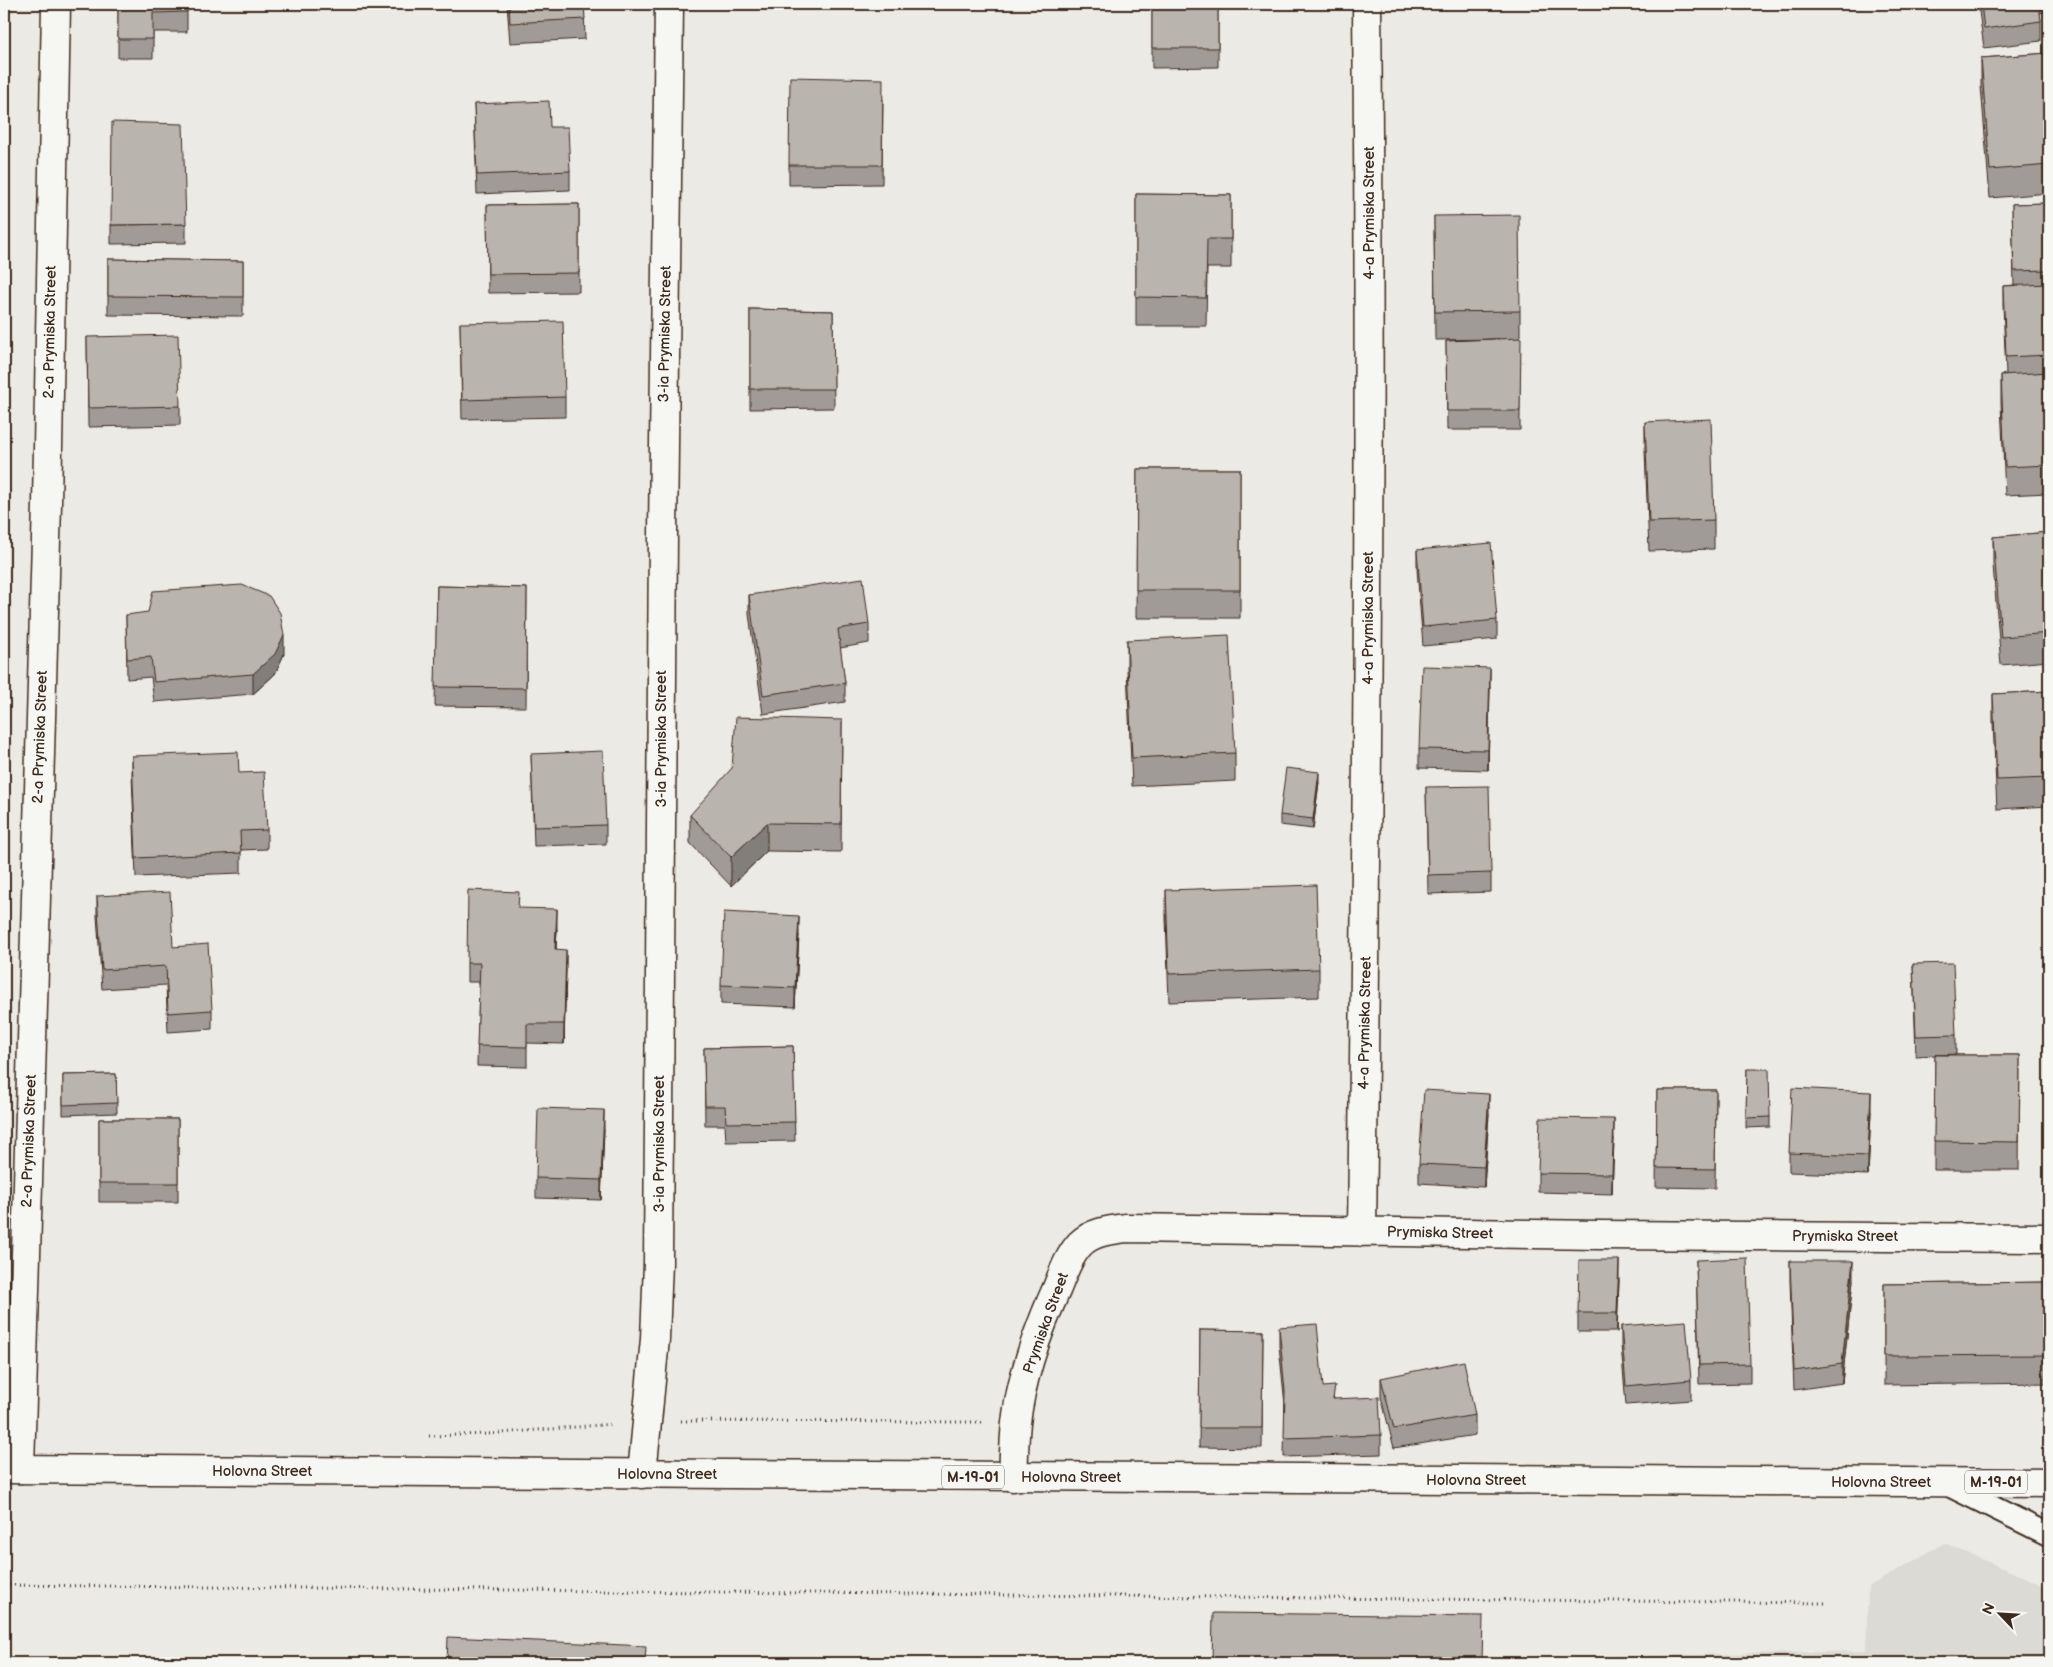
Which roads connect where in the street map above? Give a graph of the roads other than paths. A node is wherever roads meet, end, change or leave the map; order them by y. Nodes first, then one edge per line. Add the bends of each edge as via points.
1 (56, 4) edge
2 (669, 4) edge
3 (1367, 4) edge
4 (1362, 1232) junction
5 (2049, 1238) edge
6 (12, 1469) edge
7 (642, 1474) junction
8 (1013, 1477) junction
9 (1942, 1482) junction
10 (2049, 1483) edge
11 (2049, 1535) edge

1 - 6 street, 2-a Prymiska Street via 47,494
2 - 7 street, 3-ia Prymiska Street via 658,1263 656,1339
3 - 4 street, 4-a Prymiska Street via 1370,253 1368,782
4 - 5 street, Prymiska Street
4 - 8 street, Prymiska Street via 1126,1228 1101,1232 1089,1238 1072,1256 1032,1355 1016,1422
6 - 7 street, Holovna Street / М-19-01
7 - 8 street, Holovna Street / М-19-01
8 - 9 street, Holovna Street / М-19-01
9 - 10 street, Holovna Street / М-19-01
9 - 11 lane

